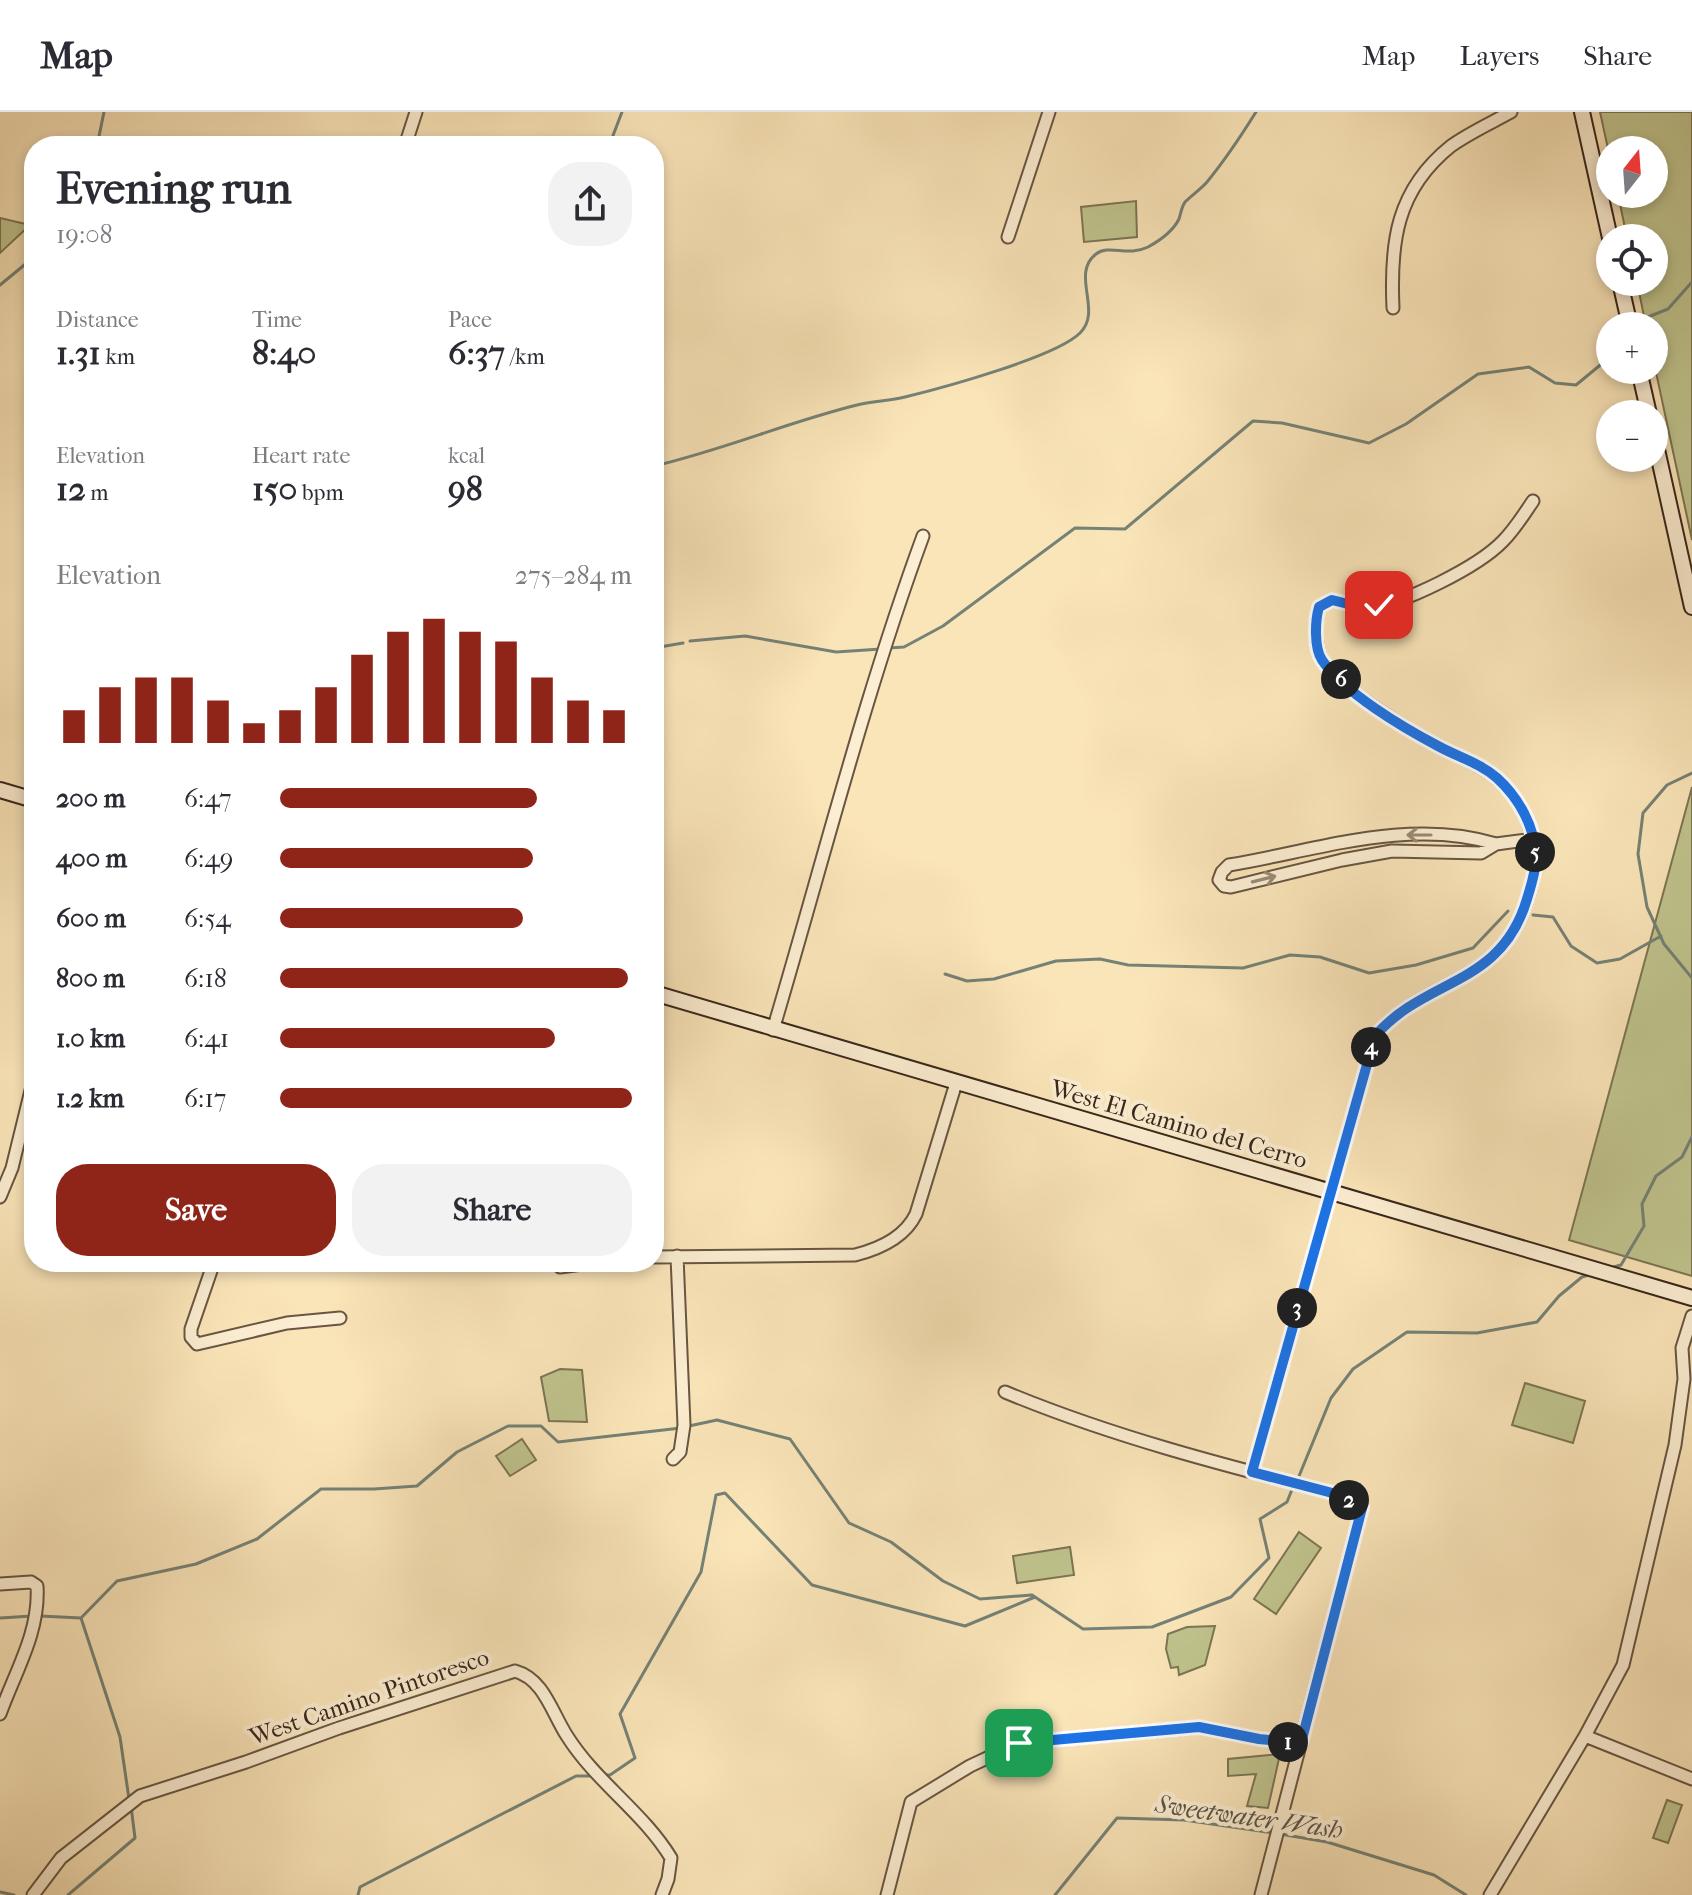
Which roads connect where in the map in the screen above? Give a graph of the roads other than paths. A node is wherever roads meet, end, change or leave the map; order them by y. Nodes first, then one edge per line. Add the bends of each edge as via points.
1 (416, 112) edge
2 (1049, 112) edge
3 (1511, 112) edge
4 (1582, 112) edge
5 (408, 136) edge
6 (1607, 224) edge
7 (1008, 237) dead end
8 (1393, 308) dead end
9 (1662, 472) edge
10 (1533, 501) dead end
11 (923, 536) dead end
12 (1692, 607) edge
13 (0, 790) edge
14 (24, 797) edge
15 (1533, 839) junction
16 (1496, 844) junction
17 (664, 996) edge
18 (773, 1030) junction
19 (956, 1083) junction
20 (24, 1119) edge
21 (1330, 1191) junction
22 (0, 1197) edge
23 (677, 1256) junction
24 (664, 1257) edge
25 (211, 1272) edge
26 (1692, 1298) edge
27 (1692, 1316) edge
28 (340, 1318) dead end
29 (1005, 1392) dead end
30 (673, 1459) dead end
31 (1252, 1472) junction
32 (0, 1584) edge
33 (0, 1714) edge
34 (1585, 1736) junction
35 (1301, 1743) junction
36 (1692, 1779) edge
37 (33, 1895) edge
38 (662, 1895) edge
39 (887, 1895) edge
40 (1261, 1895) edge
41 (1490, 1895) edge

1 - 5 street
2 - 7 street
3 - 8 street via 1452,146 1411,194 1394,244
4 - 6 street
9 - 12 street
10 - 15 street via 1502,542 1438,582 1394,603 1367,607 1325,596 1317,614 1321,659 1379,711 1496,777 1525,812
11 - 18 street via 881,654
13 - 14 street
15 - 16 street
15 - 21 street via 1536,857 1526,902 1500,952 1404,1010 1375,1036
16 -> 16 street via 1476,838 1387,836 1229,865 1219,880 1231,887 1392,851 1470,854
17 - 18 street, West El Camino del Cerro
18 - 19 street, West El Camino del Cerro
19 - 21 street, West El Camino del Cerro
19 - 23 street via 916,1214 910,1227 889,1241 855,1255
20 - 22 street
21 - 26 street, West El Camino del Cerro
21 - 31 street
23 - 24 street
23 - 30 street via 684,1425 680,1452
25 - 28 street via 191,1329 197,1344 287,1323
27 - 34 street via 1682,1348 1684,1379 1675,1445 1623,1665
29 - 31 street via 1120,1434
31 - 35 street via 1340,1495 1362,1508
32 - 33 street via 31,1582 37,1586 39,1606
34 - 36 street
34 - 41 street
35 - 39 street via 1199,1727 1019,1743 911,1802
35 - 40 street
37 - 38 street, West Camino Pintoresco via 61,1858 140,1796 515,1671 542,1690 589,1768 657,1835 671,1858

